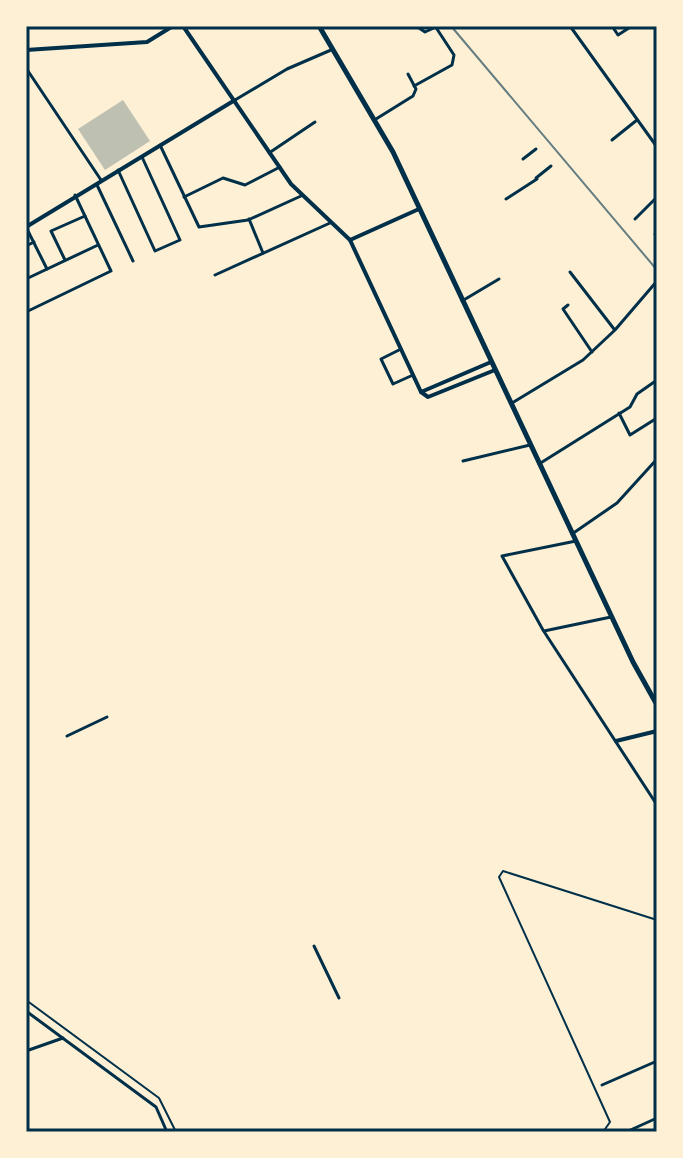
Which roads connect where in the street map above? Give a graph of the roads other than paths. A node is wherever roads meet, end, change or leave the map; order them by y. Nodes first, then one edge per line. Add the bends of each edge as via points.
1 (173, 26) edge
2 (183, 26) edge
3 (319, 26) edge
4 (416, 26) edge
5 (436, 26) edge
6 (570, 26) edge
7 (612, 26) edge
8 (632, 26) edge
9 (334, 49) junction
10 (26, 50) edge
11 (26, 68) edge
12 (408, 74) dead end
13 (414, 86) junction
14 (235, 100) junction
15 (376, 119) junction
16 (637, 119) junction
17 (315, 122) dead end
18 (612, 140) dead end
19 (160, 145) junction
20 (657, 147) edge
21 (536, 149) dead end
22 (269, 153) junction
23 (142, 156) junction
24 (523, 159) dead end
25 (551, 166) dead end
26 (280, 167) junction
27 (118, 170) junction
28 (99, 181) junction
29 (75, 195) junction
30 (301, 196) junction
31 (184, 197) junction
32 (657, 197) edge
33 (506, 199) dead end
34 (419, 209) junction
35 (85, 216) junction
36 (249, 219) junction
37 (635, 219) dead end
38 (330, 223) junction
39 (26, 227) edge
40 (350, 240) junction
41 (34, 242) junction
42 (98, 245) junction
43 (26, 246) edge
44 (263, 253) junction
45 (65, 260) junction
46 (133, 261) dead end
47 (47, 269) junction
48 (570, 272) dead end
49 (215, 275) dead end
50 (26, 279) edge
51 (499, 279) dead end
52 (657, 281) edge
53 (462, 301) junction
54 (568, 305) dead end
55 (26, 312) edge
56 (615, 330) junction
57 (401, 349) junction
58 (592, 352) junction
59 (491, 362) junction
60 (495, 370) junction
61 (413, 375) junction
62 (657, 380) edge
63 (421, 392) junction
64 (511, 404) junction
65 (619, 413) junction
66 (657, 418) edge
67 (530, 445) junction
68 (657, 459) edge
69 (463, 461) dead end
70 (539, 464) junction
71 (572, 534) junction
72 (576, 541) junction
73 (611, 617) junction
74 (544, 631) junction
75 (657, 705) edge
76 (107, 717) dead end
77 (657, 731) edge
78 (67, 736) dead end
79 (616, 741) junction
80 (657, 805) edge
81 (657, 920) edge
82 (314, 946) dead end
83 (339, 998) dead end
84 (26, 1000) edge
85 (26, 1011) edge
86 (63, 1038) junction
87 (26, 1051) edge
88 (657, 1061) edge
89 (602, 1085) dead end
90 (657, 1118) edge
91 (167, 1132) edge
92 (176, 1132) edge
93 (603, 1132) edge
94 (626, 1132) edge

1 - 10 street via 147,42
2 - 14 street
3 - 9 main road
4 - 5 street via 425,32
5 - 13 street via 454,55 452,65
6 - 16 street
7 - 8 street via 618,35
9 - 14 street
9 - 15 main road
11 - 28 street
12 - 13 street
13 - 15 street via 413,96
14 - 19 street
14 - 22 street
15 - 34 main road
16 - 18 street
16 - 20 street
17 - 22 street
19 - 23 street
19 - 31 street
21 - 24 street
22 - 26 street
23 - 27 street
23 - 27 street via 180,240 155,251
25 - 33 street
26 - 30 street
26 - 31 street via 245,185 223,178
27 - 28 street
28 - 29 street
28 - 46 street
29 - 35 street
29 - 39 street
30 - 36 street
30 - 38 street
31 - 36 street via 199,227
32 - 37 street
34 - 40 street
34 - 53 main road
35 - 42 street
35 - 45 street via 51,231
36 - 44 street
38 - 40 street
38 - 44 street
39 - 41 street
40 - 57 street
41 - 43 street
41 - 47 street
42 - 45 street
42 - 55 street via 111,271
44 - 49 street
45 - 47 street
47 - 50 street
48 - 56 street
51 - 53 street
52 - 56 street
53 - 59 main road
54 - 58 street via 563,309
56 - 58 street
57 - 61 street
57 - 61 street via 381,359 393,384
58 - 64 street
59 - 60 main road
59 - 63 street
60 - 63 street via 428,397
60 - 64 main road
61 - 63 street
62 - 65 street
64 - 67 main road
65 - 66 street via 630,435
65 - 70 street
67 - 69 street
67 - 70 main road
68 - 71 street via 617,503
70 - 71 main road
71 - 72 main road
72 - 73 main road
72 - 74 street via 502,556
73 - 74 street
73 - 75 main road
74 - 79 street
76 - 78 street
77 - 79 street
79 - 80 street
81 - 93 street via 503,871 499,877 610,1122
82 - 83 street
84 - 92 street via 159,1098
85 - 86 street
86 - 87 street
86 - 91 street via 156,1107
88 - 89 street
90 - 94 street

